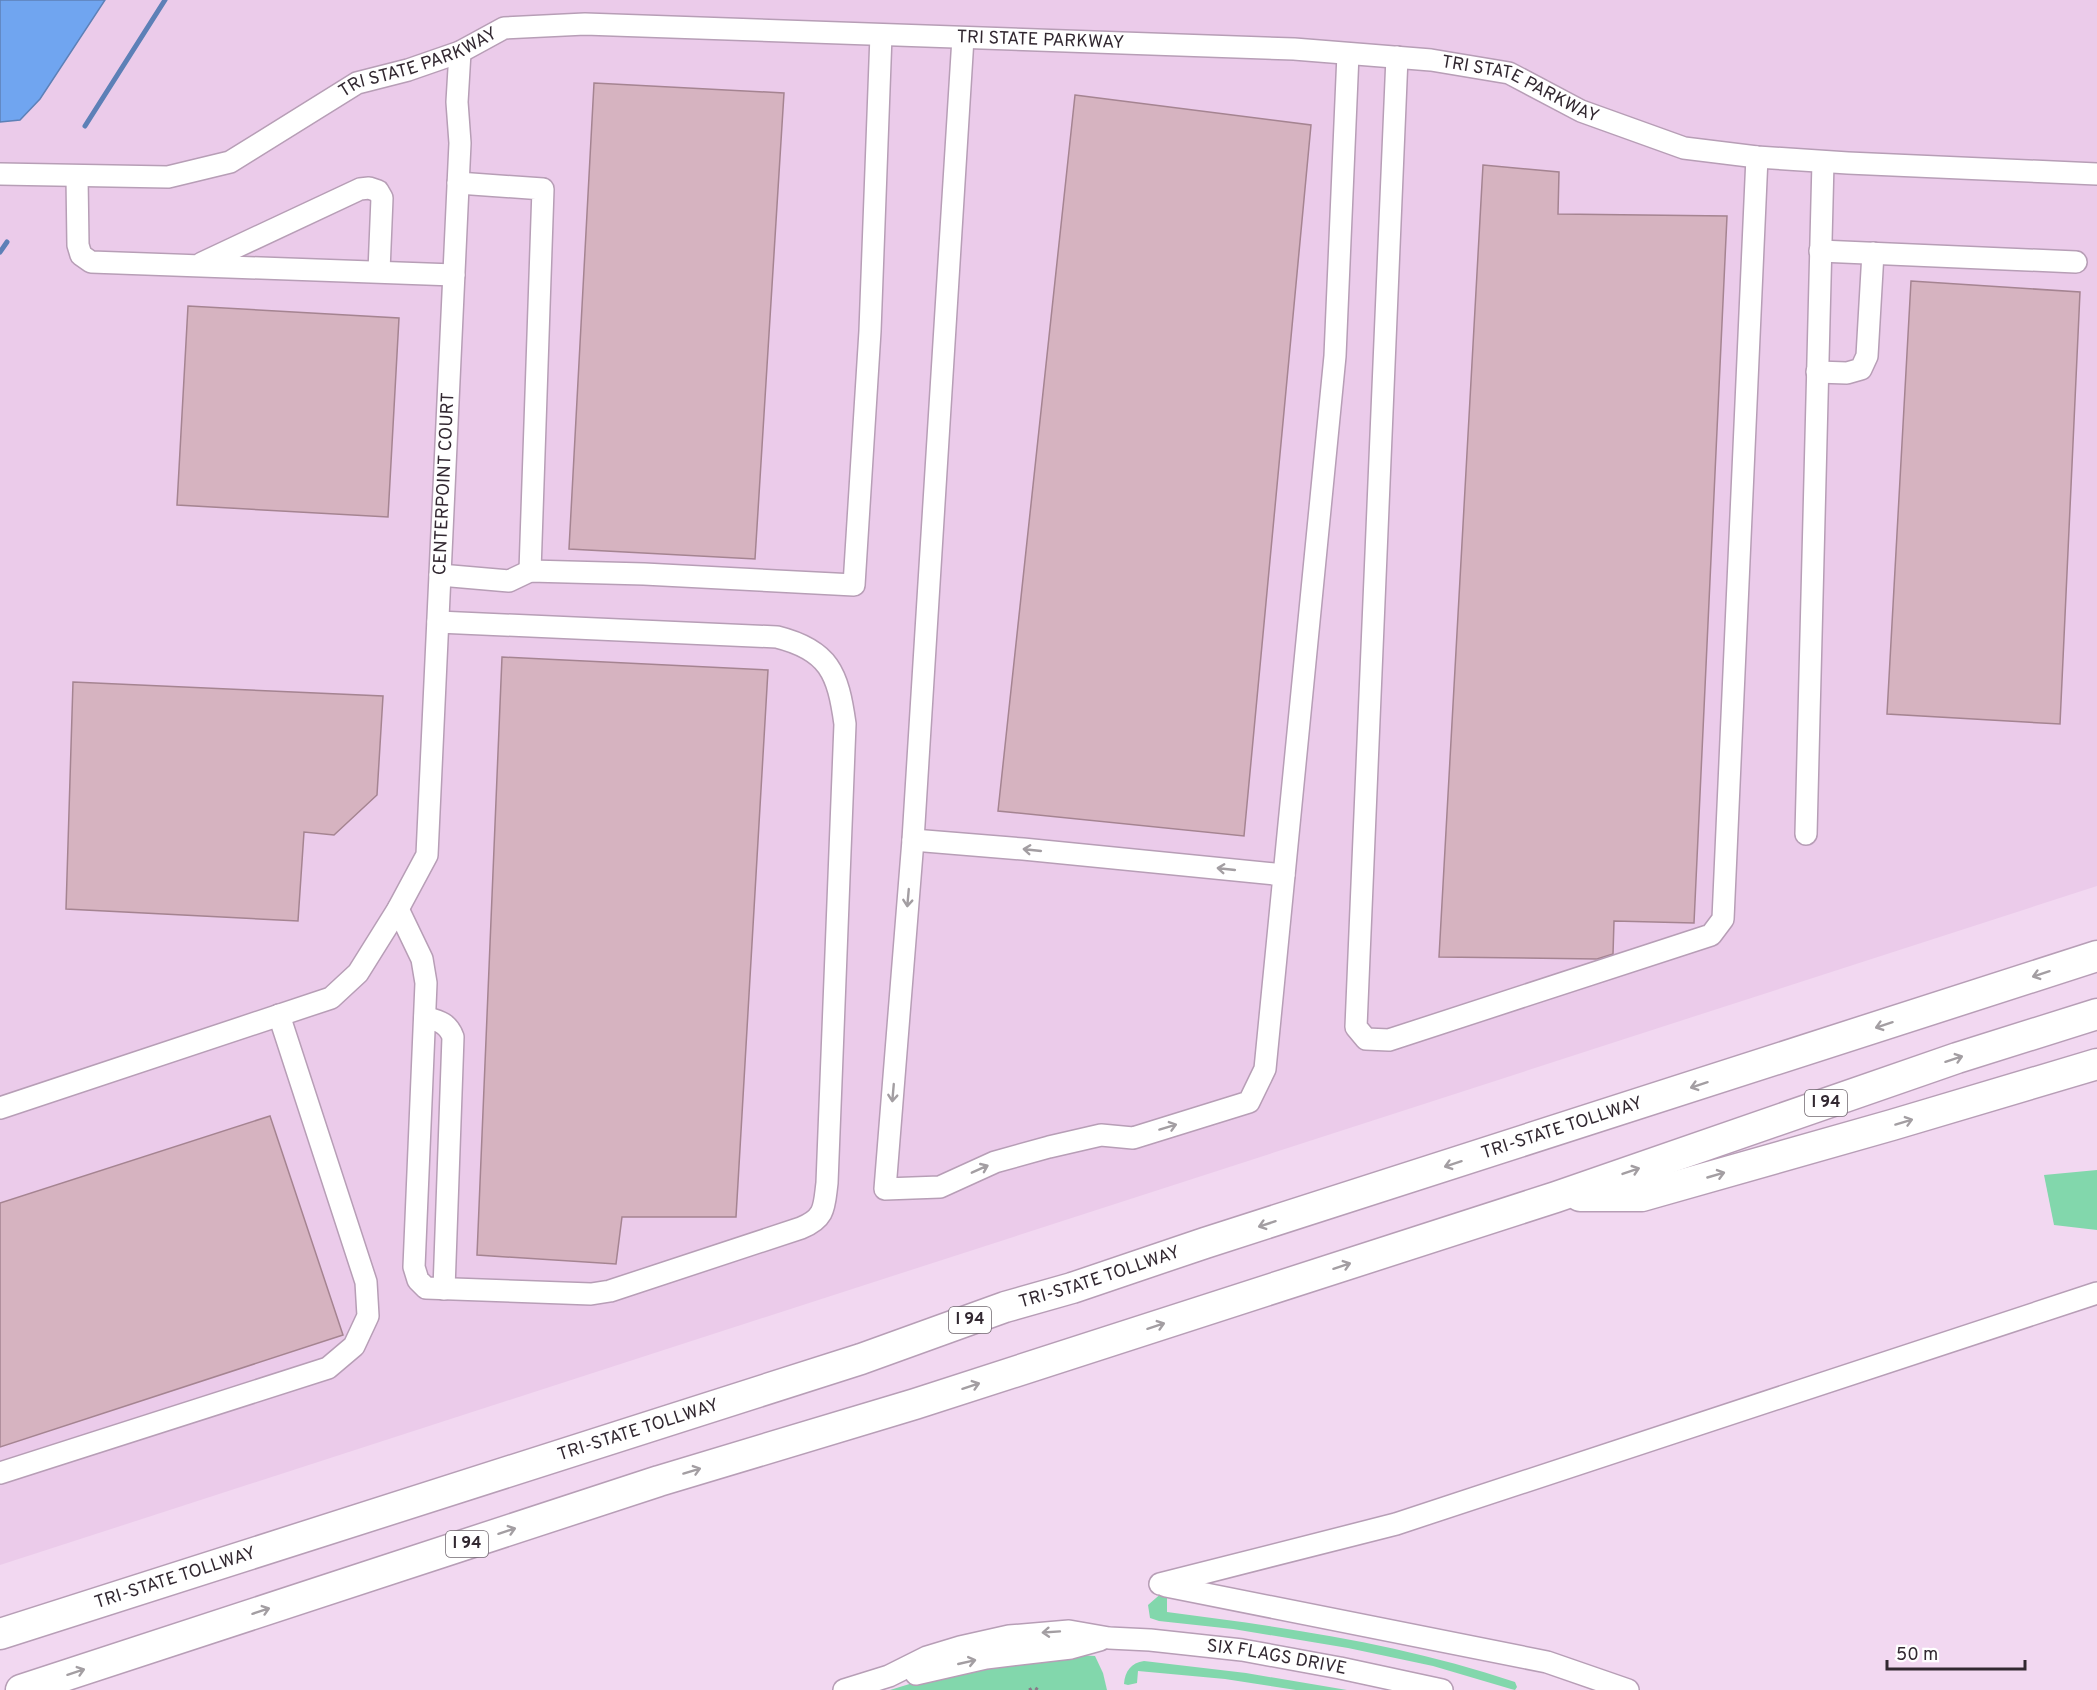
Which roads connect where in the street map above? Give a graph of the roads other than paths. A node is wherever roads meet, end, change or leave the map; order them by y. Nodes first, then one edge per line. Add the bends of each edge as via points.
1 (881, 35) junction
2 (963, 38) junction
3 (460, 52) junction
4 (1348, 54) junction
5 (1397, 57) junction
6 (1756, 157) junction
7 (1823, 162) junction
8 (0, 174) edge
9 (2097, 174) edge
10 (77, 177) junction
11 (458, 183) junction
12 (1820, 251) junction
13 (1873, 254) junction
14 (2076, 262) dead end
15 (199, 265) junction
16 (379, 271) junction
17 (454, 275) junction
18 (1817, 372) junction
19 (530, 571) junction
20 (440, 575) junction
21 (438, 622) junction
22 (1806, 834) dead end
23 (913, 840) junction
24 (1284, 875) junction
25 (398, 909) junction
26 (2097, 956) edge
27 (2097, 1014) edge
28 (279, 1015) junction
29 (425, 1017) junction
30 (2097, 1064) edge
31 (0, 1108) edge
32 (418, 1177) junction
33 (448, 1178) junction
34 (1556, 1197) junction
35 (444, 1289) junction
36 (2097, 1293) edge
37 (0, 1473) edge
38 (0, 1634) edge
39 (21, 1690) edge
40 (844, 1690) edge
41 (1442, 1690) edge
42 (1628, 1690) edge

1 - 2 street, TRI STATE PARKWAY
1 - 3 street, TRI STATE PARKWAY via 585,24 504,28
1 - 19 street via 870,331 854,585
2 - 4 street, TRI STATE PARKWAY
2 - 23 street
3 - 10 street, TRI STATE PARKWAY via 357,83 230,162 168,177
3 - 11 street, CENTERPOINT COURT
4 - 5 street, TRI STATE PARKWAY
4 - 24 street via 1335,356
5 - 6 street, TRI STATE PARKWAY via 1509,73 1581,111 1684,148
5 - 6 street via 1356,1027 1366,1039 1389,1040 1711,935 1723,919
6 - 7 street, TRI STATE PARKWAY
7 - 9 street, TRI STATE PARKWAY
7 - 12 street
8 - 10 street, TRI STATE PARKWAY
10 - 15 street via 81,255 91,262
11 - 17 street, CENTERPOINT COURT
11 - 19 street via 543,189
12 - 13 street
12 - 18 street
13 - 14 street
13 - 18 street via 1867,356 1861,369 1847,373
15 - 16 street
15 - 16 street via 369,188 378,191 382,198
16 - 17 street
17 - 20 street, CENTERPOINT COURT
18 - 22 street
19 - 20 street via 509,581
20 - 21 street, CENTERPOINT COURT
21 - 25 street, CENTERPOINT COURT via 427,855
21 - 35 street via 765,637 797,642 817,653 832,672 841,694 845,724 823,1212 814,1223 801,1228 610,1291 591,1294
24 -> 23 street
23 -> 24 street via 885,1189 940,1187 995,1162 1101,1135 1132,1138 1249,1102 1265,1069
25 - 28 street, CENTERPOINT COURT via 358,973 331,998
25 - 29 street via 422,959
26 -> 38 highway, TRI-STATE TOLLWAY / I 94 via 1005,1307 861,1359
34 -> 27 highway, I 94
28 - 31 street, CENTERPOINT COURT
28 - 37 street via 366,1282 368,1316 354,1346 328,1368
29 - 32 street
29 - 33 street via 444,1023 453,1037
34 -> 30 highway via 1642,1196
32 - 33 street
32 - 35 street via 414,1266 418,1280 426,1288
33 - 35 street
39 -> 34 highway, I 94 via 659,1481 915,1404
36 - 42 street via 1396,1524 1160,1584 1547,1662
40 - 41 street, SIX FLAGS DRIVE via 889,1676 910,1676 986,1658 1071,1648 1109,1638 1242,1650

